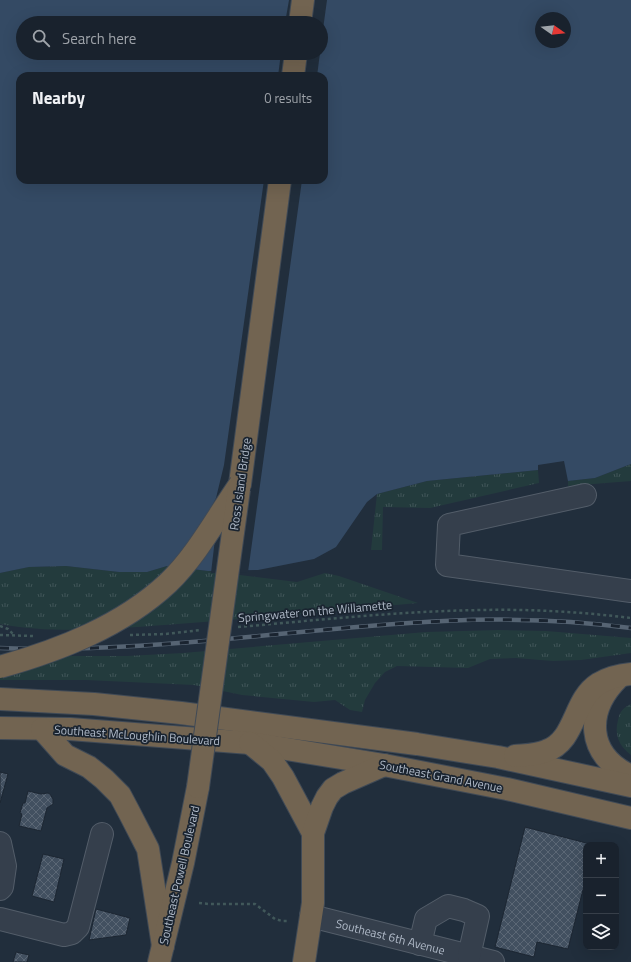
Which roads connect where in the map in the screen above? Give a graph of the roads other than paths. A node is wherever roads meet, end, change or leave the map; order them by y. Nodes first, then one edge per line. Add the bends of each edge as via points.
1 (303, 0) edge
2 (301, 16) edge
3 (295, 60) edge
4 (294, 72) edge
5 (279, 184) edge
6 (240, 484) junction
7 (585, 495) dead end
8 (631, 591) edge
9 (0, 667) edge
10 (626, 675) edge
11 (0, 699) edge
12 (0, 728) edge
13 (42, 729) junction
14 (250, 743) junction
15 (498, 757) junction
16 (384, 764) junction
17 (631, 776) edge
18 (631, 786) edge
19 (198, 787) joint
20 (631, 818) edge
21 (313, 833) junction
22 (102, 834) dead end
23 (0, 843) edge
24 (0, 889) edge
25 (311, 916) junction
26 (0, 919) edge
27 (420, 944) junction
28 (161, 954) edge
29 (469, 956) junction
30 (304, 962) edge
31 (493, 962) edge

1 - 2 highway
3 - 4 highway
5 - 6 highway, Ross Island Bridge
6 - 9 highway, bridge via 190,557 168,582 140,606 106,627 67,645
6 - 19 highway, Ross Island Bridge, bridge
7 - 8 street via 449,525 447,565
10 - 15 highway via 609,678 588,693 562,740 553,748 546,752
10 - 17 highway via 609,687 596,714 594,725 603,754 619,770
11 - 15 highway, Southeast McLoughlin Boulevard via 94,704 209,716
12 - 13 highway, Southeast McLoughlin Boulevard
13 - 14 highway, Southeast McLoughlin Boulevard
13 - 28 highway via 66,755 89,767 104,779 120,795 129,812 148,849
14 - 16 highway, Southeast Grand Avenue
14 - 21 highway via 272,761 284,777
15 - 18 highway
16 - 20 highway, Southeast Grand Avenue
16 - 21 highway via 333,789 322,807
19 - 28 highway, Southeast Powell Boulevard
21 - 25 highway
22 - 26 street via 78,926 72,933 64,935
23 - 24 street via 5,866
25 - 27 street, Southeast 6th Avenue
25 - 30 highway
27 - 29 street, Southeast 6th Avenue
27 - 29 street via 426,919 448,906 478,916
29 - 31 street, Southeast 6th Avenue

